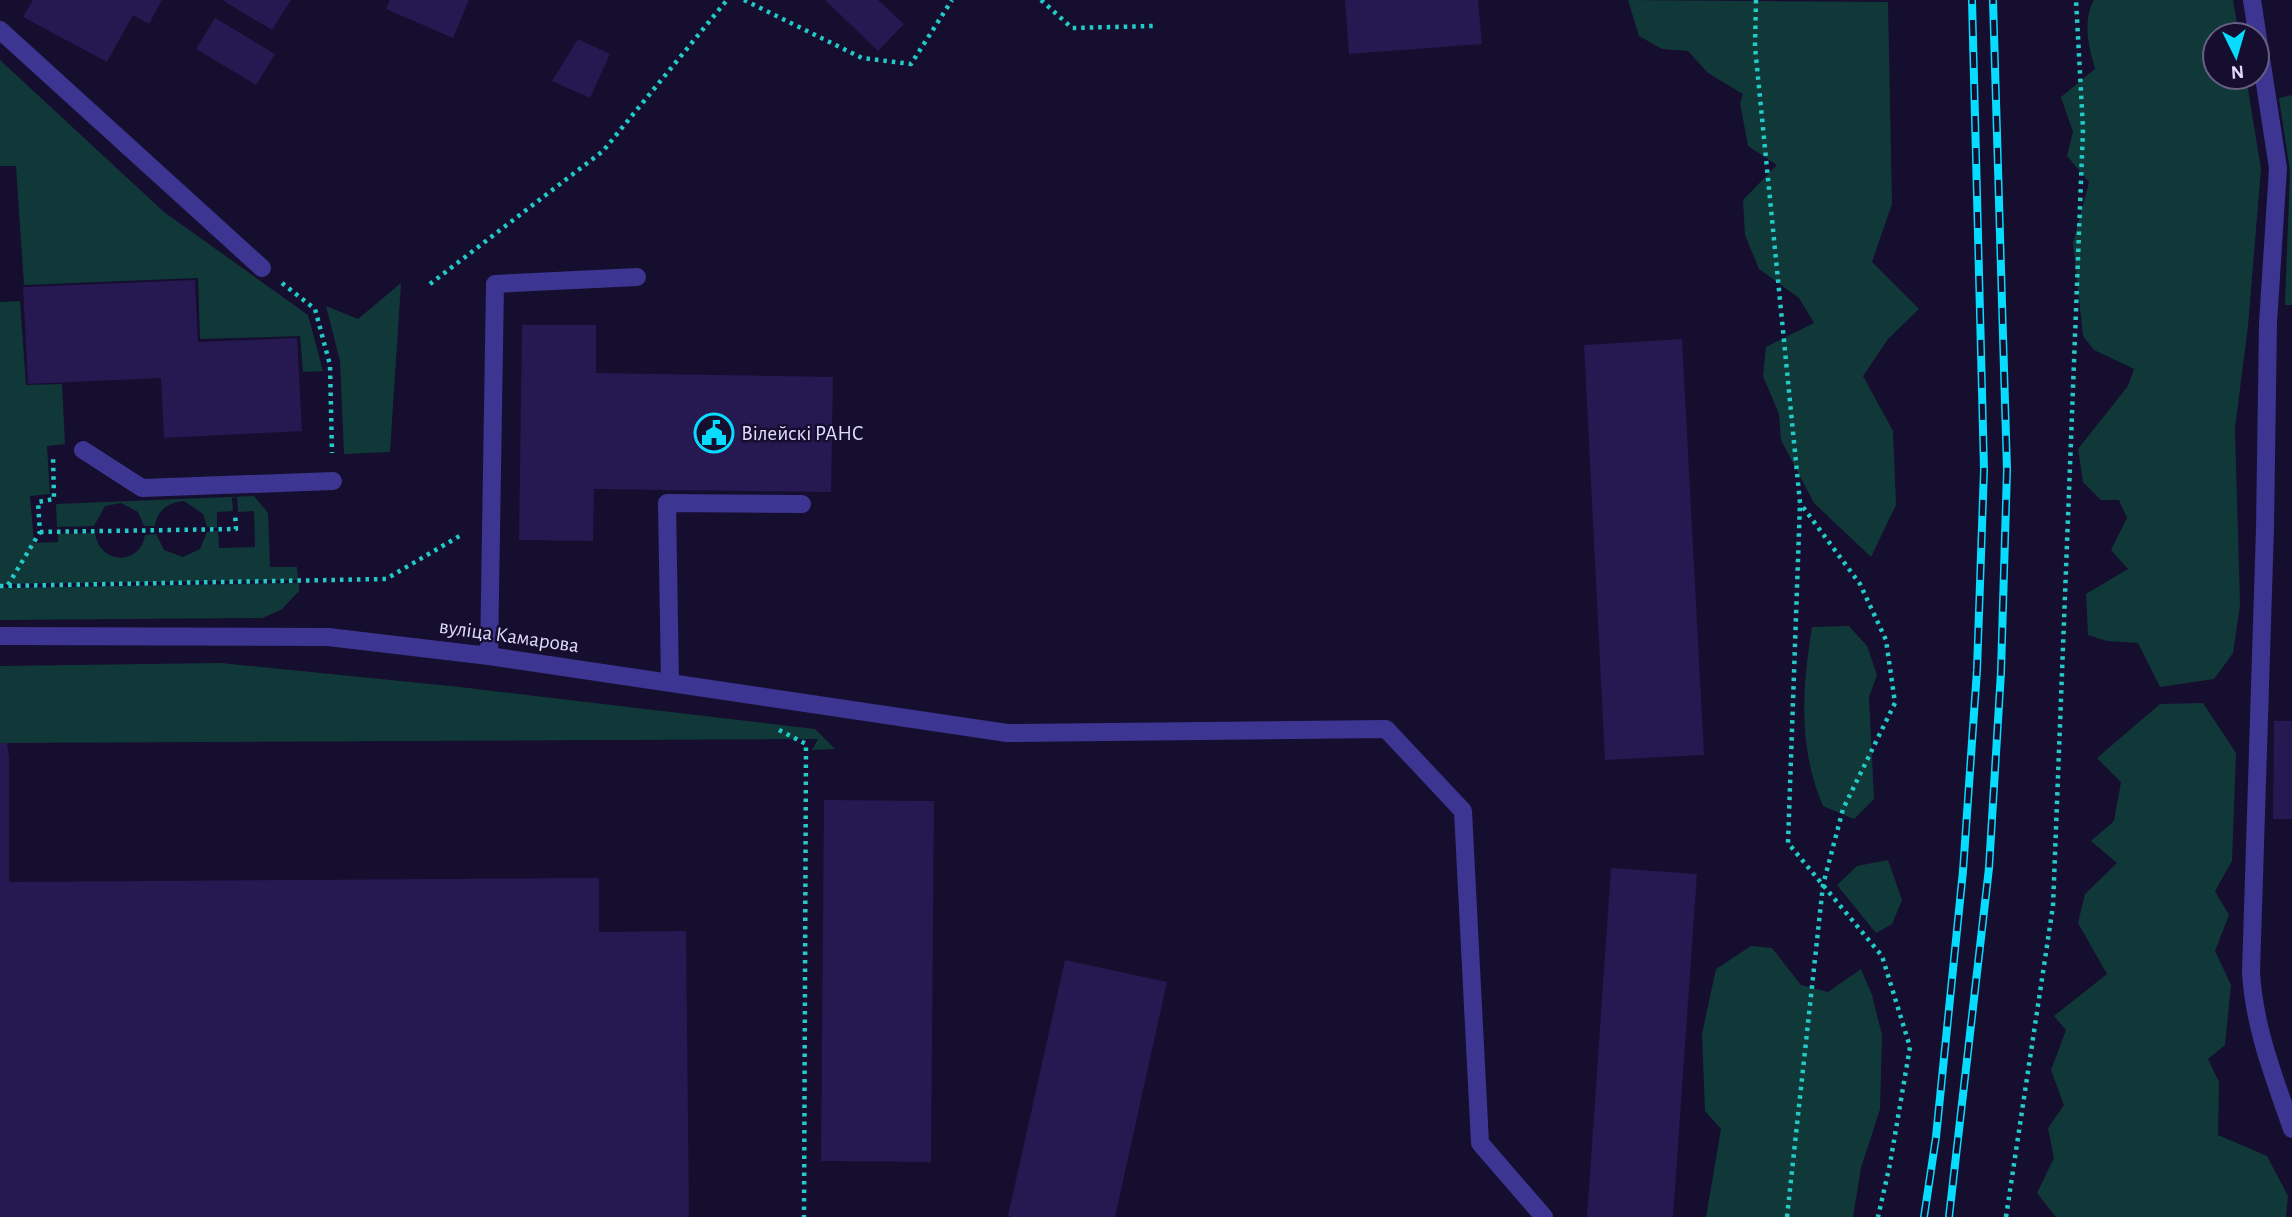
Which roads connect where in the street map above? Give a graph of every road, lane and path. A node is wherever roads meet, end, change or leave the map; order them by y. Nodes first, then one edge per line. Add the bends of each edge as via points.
1 (727, 0) edge
2 (744, 0) edge
3 (952, 0) edge
4 (1041, 0) edge
5 (1756, 0) edge
6 (2076, 0) edge
7 (2252, 0) edge
8 (1153, 26) dead end
9 (0, 30) edge
10 (262, 268) joint
11 (637, 277) dead end
12 (430, 284) dead end
13 (83, 450) joint
14 (333, 481) joint
15 (234, 483) junction
16 (1800, 503) junction
17 (802, 504) dead end
18 (491, 517) junction
19 (40, 531) junction
20 (0, 586) edge
21 (7, 586) junction
22 (0, 636) edge
23 (489, 656) junction
24 (670, 682) junction
25 (806, 744) dead end
26 (1823, 885) junction
27 (2292, 1129) edge
28 (804, 1217) edge
29 (1544, 1217) edge
30 (1787, 1217) edge
31 (1878, 1217) edge
32 (2006, 1217) edge

1 - 12 path via 603,151
2 - 3 path via 862,58 911,64
4 - 8 path via 1072,28
5 - 16 path via 1755,47
6 - 32 path via 2083,129 2053,906
7 - 27 street via 2278,169 2268,323 2251,972 2262,1044
9 - 10 street
10 - 14 path via 315,309 330,365
11 - 18 street via 495,284
13 - 15 street via 142,488
13 - 19 path via 53,449 54,499 38,502
14 - 15 street
15 - 19 path via 236,529
16 - 26 path via 1788,843
16 - 26 path via 1860,584 1886,640 1895,703 1843,809
17 - 24 street via 667,503
18 - 21 path via 386,579
18 - 23 street
19 - 21 path
20 - 21 path
22 - 23 street, вуліца Камарова via 328,637
23 - 24 street, вуліца Камарова
24 - 29 street, вуліца Камарова via 1007,733 1386,729 1463,811 1480,1143
25 - 28 path
26 - 30 path
26 - 31 path via 1882,956 1910,1047

